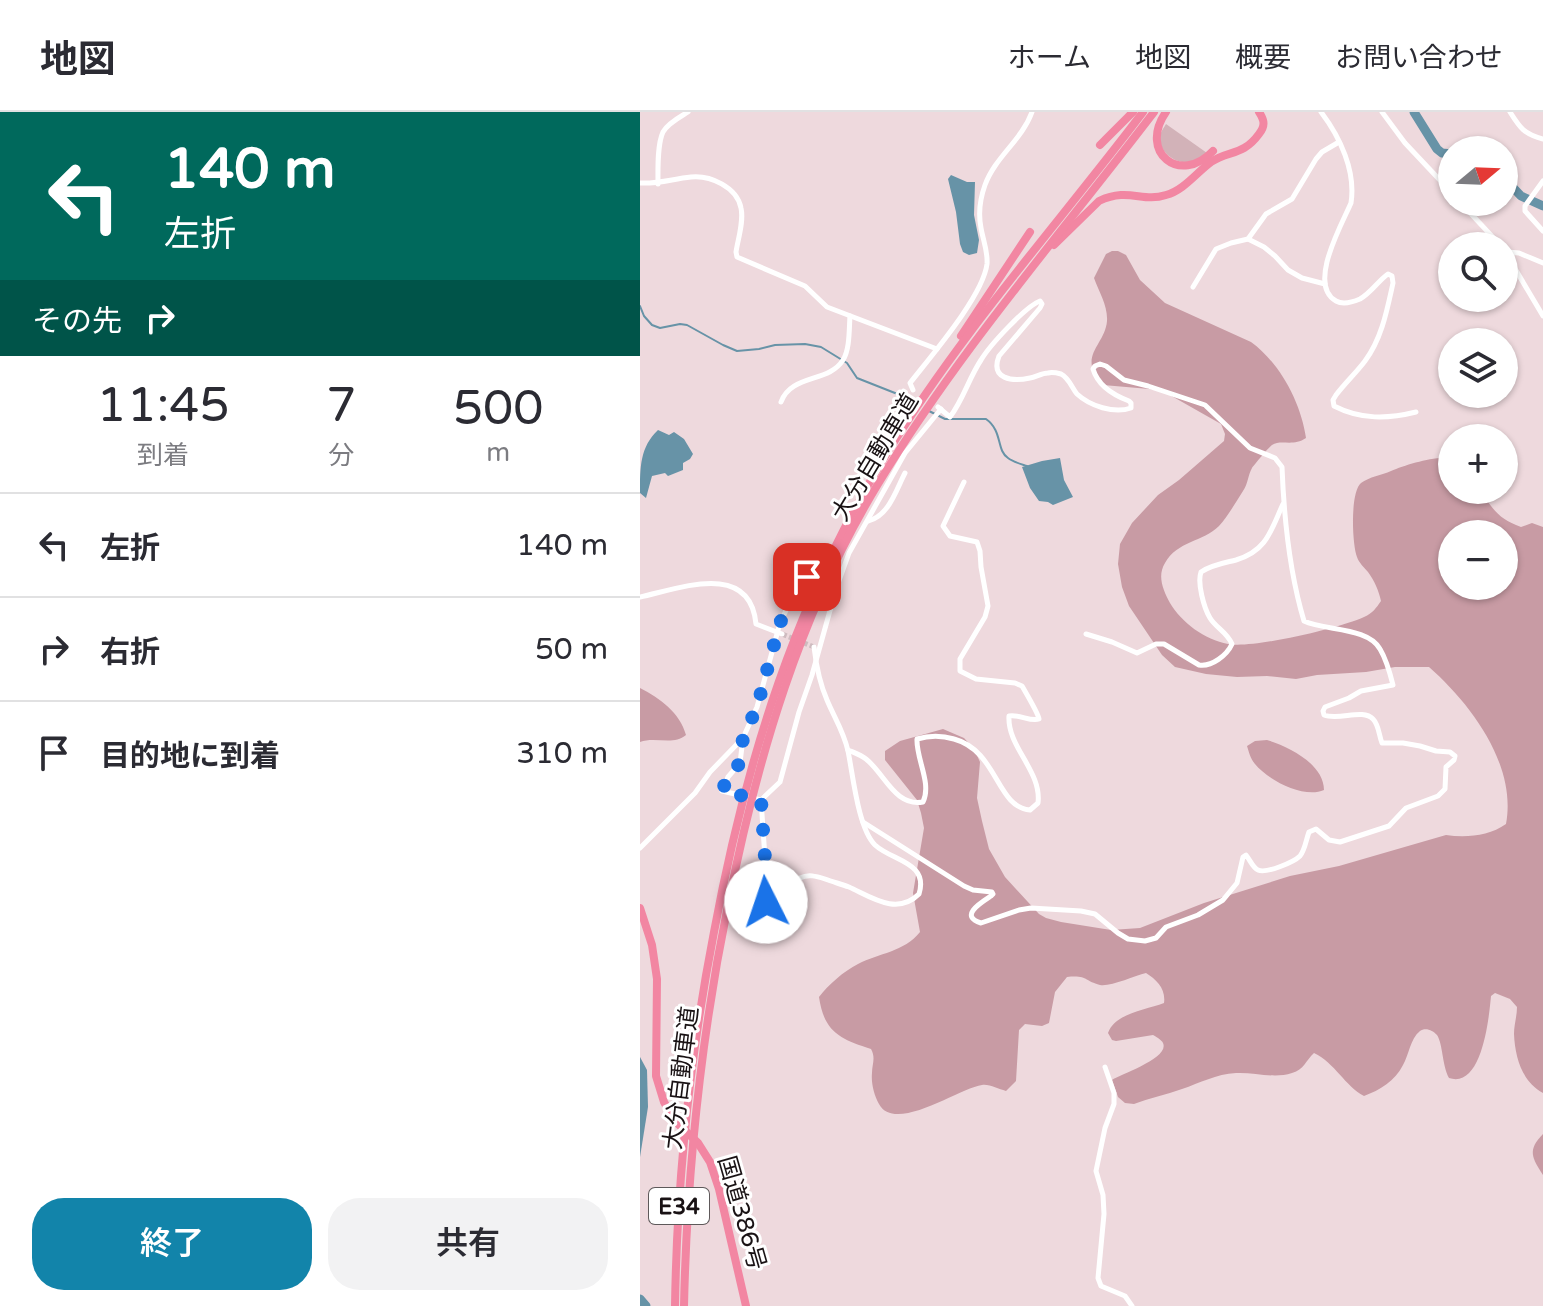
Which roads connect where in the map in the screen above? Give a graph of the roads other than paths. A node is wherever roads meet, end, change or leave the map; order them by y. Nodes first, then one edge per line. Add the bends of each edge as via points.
1 (688, 112) edge
2 (1032, 112) edge
3 (1133, 112) edge
4 (1143, 112) edge
5 (1154, 112) edge
6 (1166, 112) edge
7 (1259, 112) edge
8 (1321, 112) edge
9 (1382, 112) edge
10 (1510, 112) edge
11 (1543, 139) edge
12 (1339, 142) junction
13 (1100, 145) dead end
14 (1213, 151) dead end
15 (1438, 178) edge
16 (1543, 181) edge
17 (640, 183) edge
18 (658, 184) junction
19 (1473, 216) edge
20 (1543, 231) edge
21 (1030, 232) dead end
22 (1487, 232) edge
23 (1248, 239) junction
24 (1518, 253) edge
25 (1543, 263) edge
26 (1518, 274) edge
27 (1325, 284) junction
28 (1193, 287) dead end
29 (850, 316) junction
30 (1543, 316) edge
31 (972, 344) junction
32 (937, 349) junction
33 (913, 390) dead end
34 (781, 402) dead end
35 (1416, 412) dead end
36 (911, 414) junction
37 (905, 473) dead end
38 (964, 482) dead end
39 (1284, 503) junction
40 (867, 521) junction
41 (807, 577) dead end
42 (640, 597) edge
43 (780, 633) junction
44 (1086, 634) dead end
45 (814, 647) dead end
46 (816, 664) junction
47 (743, 738) junction
48 (848, 750) junction
49 (761, 800) junction
50 (863, 822) junction
51 (640, 848) edge
52 (640, 908) edge
53 (1105, 1067) dead end
54 (692, 1106) junction
55 (675, 1306) edge
56 (684, 1306) edge
57 (746, 1306) edge
58 (1132, 1306) edge

1 - 18 street via 663,132
2 - 32 street via 987,181 979,217 986,269
3 - 13 highway
4 - 36 highway, 大分自動車道 / E34
5 - 31 highway, 大分自動車道 / E34
6 - 14 highway via 1156,134 1159,150 1170,162 1195,165
7 - 31 highway via 1263,129 1249,145 1214,160 1180,189 1164,197 1125,194 1099,201
8 - 12 street
9 - 15 street
10 - 11 street via 1521,130
12 - 23 street via 1322,152 1292,199 1266,214
12 - 27 street via 1352,195 1330,253
16 - 20 street via 1525,211
17 - 18 street
18 - 29 street via 693,176 721,183 742,210 737,257 805,286 827,307
19 - 22 street
21 - 36 highway
23 - 27 street via 1288,270
23 - 28 street via 1216,249
24 - 25 street
26 - 30 street
27 - 35 street via 1334,299 1349,303 1388,274 1393,283 1375,344 1336,395 1334,406 1382,418
29 - 32 street
29 - 34 street via 845,358 833,371 794,386
31 - 54 highway, 大分自動車道 / E34 via 876,486 798,652 744,830
32 - 33 street via 910,383
36 - 54 highway, 大分自動車道 / E34 via 826,564 760,735 720,900 700,1013
37 - 40 street via 884,511
38 - 48 street via 943,526 950,536 977,542 988,606 960,659 960,671 976,679 1022,686 1038,712 1035,720 1009,716 1013,737 1034,777 1038,803 1024,810 1010,802 989,764 962,741 929,735 917,739 926,792 923,802 916,803 897,795 864,757
39 - 40 street via 1279,462 1250,448 1205,405 1124,380 1100,364 1093,369 1097,378 1131,408 1090,403 1059,374 1017,380 998,373 999,356 1040,308 1040,301 981,360 950,417 938,411 905,453
39 - 44 street via 1266,542 1251,554 1201,572 1198,581 1210,618 1232,644 1211,664 1199,665 1164,644 1137,653
39 - 50 street via 1286,539 1304,621 1373,641 1393,685 1361,691 1325,707 1324,715 1370,716 1382,743 1450,752 1455,756 1438,796 1406,808 1389,826 1340,842 1316,829 1309,832 1298,859 1268,870 1254,868 1246,855 1237,883 1223,900 1145,941 1128,939 1095,914 1081,911 1031,908 977,922 972,913 992,892 964,886
40 - 46 street via 833,588
41 - 43 street via 796,587
42 - 43 street via 717,583 742,594 756,624
43 - 47 street
45 - 46 street
46 - 48 street
46 - 49 street via 780,782
47 - 49 street via 740,763 722,791
47 - 51 street
48 - 50 street
49 - 50 street via 765,858 759,895 766,902 778,901 795,880 807,876 877,902 897,904 919,894 917,871 875,845
52 - 57 highway, 国道386号 via 657,979 656,1076 674,1120 710,1162
53 - 58 street via 1114,1104 1096,1171 1104,1214 1098,1278 1101,1286 1125,1296
54 - 55 highway, 大分自動車道 / E34 via 677,1235
54 - 56 highway, 大分自動車道 / E34

